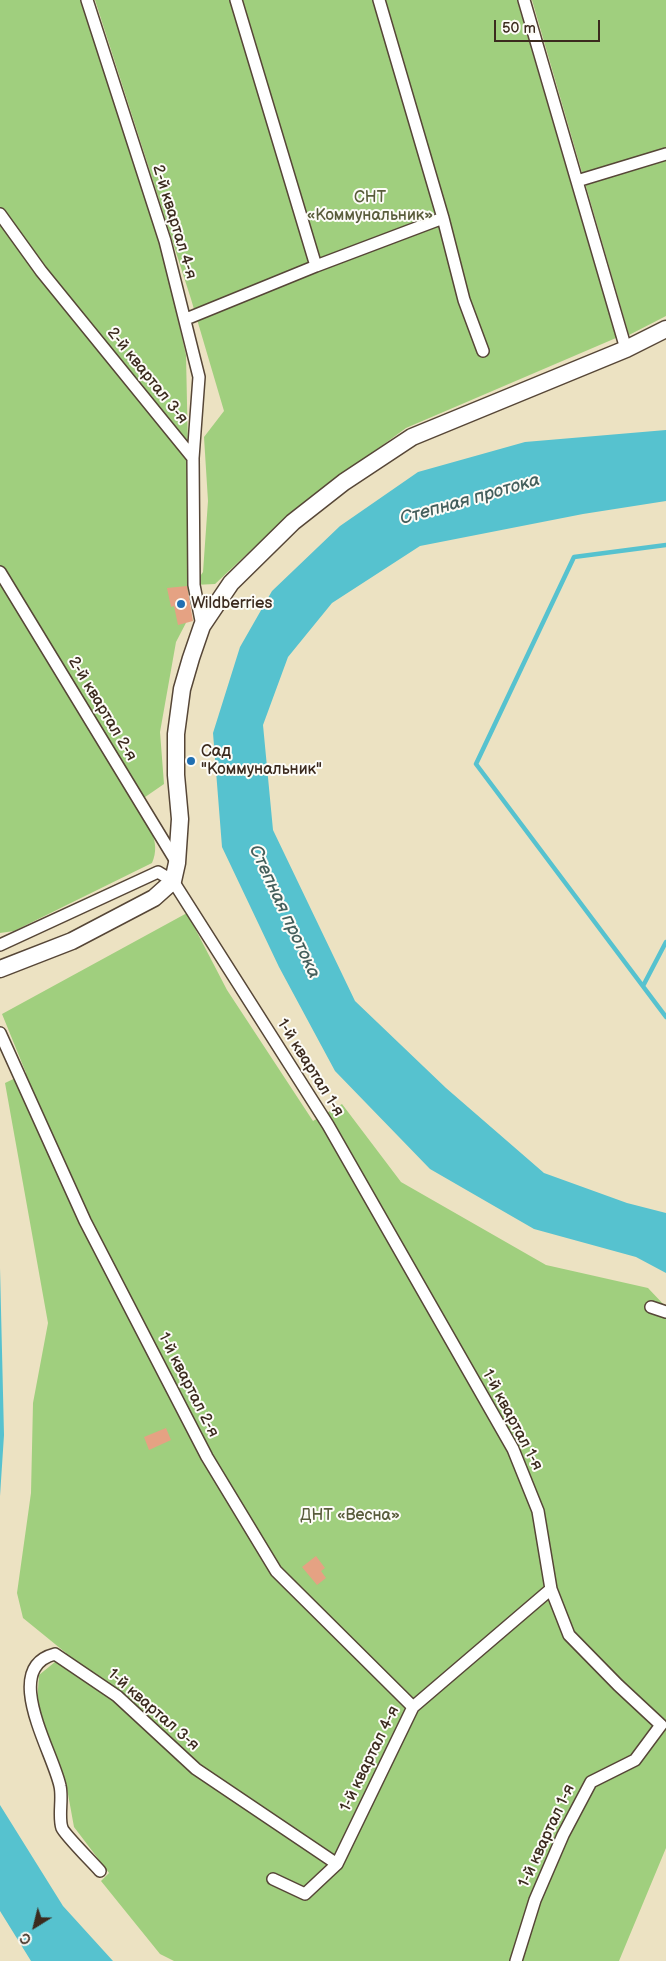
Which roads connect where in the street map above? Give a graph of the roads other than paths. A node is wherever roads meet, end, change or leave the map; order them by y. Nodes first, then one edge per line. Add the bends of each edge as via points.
1 (87, 0) edge
2 (236, 0) edge
3 (379, 0) edge
4 (524, 0) edge
5 (666, 154) edge
6 (577, 181) junction
7 (0, 214) edge
8 (443, 218) junction
9 (316, 266) junction
10 (186, 320) junction
11 (666, 329) edge
12 (626, 349) junction
13 (483, 351) dead end
14 (193, 458) junction
15 (0, 572) edge
16 (202, 626) junction
17 (177, 863) junction
18 (173, 880) junction
19 (0, 945) edge
20 (0, 969) edge
21 (0, 1033) edge
22 (651, 1307) dead end
23 (666, 1312) edge
24 (551, 1589) junction
25 (413, 1707) junction
26 (663, 1726) edge
27 (337, 1864) junction
28 (100, 1871) dead end
29 (274, 1879) dead end
30 (516, 1961) edge

1 - 10 street, 2-й квартал 4-я via 165,241
2 - 9 street
3 - 8 street
4 - 6 street
5 - 6 street
6 - 12 street
7 - 14 street, 2-й квартал 3-я via 41,271
8 - 9 street
8 - 13 street via 464,300
9 - 10 street
10 - 14 street, 2-й квартал 4-я via 199,377
11 - 12 street
12 - 16 street via 412,437 344,482 293,522 231,583
14 - 16 street via 194,585
15 - 17 street, 2-й квартал 2-я
16 - 17 street via 182,689 176,734 180,819
17 - 18 street
18 - 19 street via 158,872
18 - 20 street via 154,898 72,941
18 - 24 street, 1-й квартал 1-я via 328,1125 513,1449 538,1511
21 - 25 street, 1-й квартал 2-я via 85,1221 207,1457 276,1572
22 - 23 street
24 - 25 street, 1-й квартал 4-я
24 - 26 street, 1-й квартал 1-я via 569,1635
25 - 27 street, 1-й квартал 4-я
26 - 30 street, 1-й квартал 1-я via 635,1760 591,1782 563,1835 535,1900
27 - 28 street, 1-й квартал 3-я via 196,1769 116,1696 55,1654 45,1656 32,1671 31,1705 60,1786 62,1828
27 - 29 street, 1-й квартал 4-я via 305,1894

